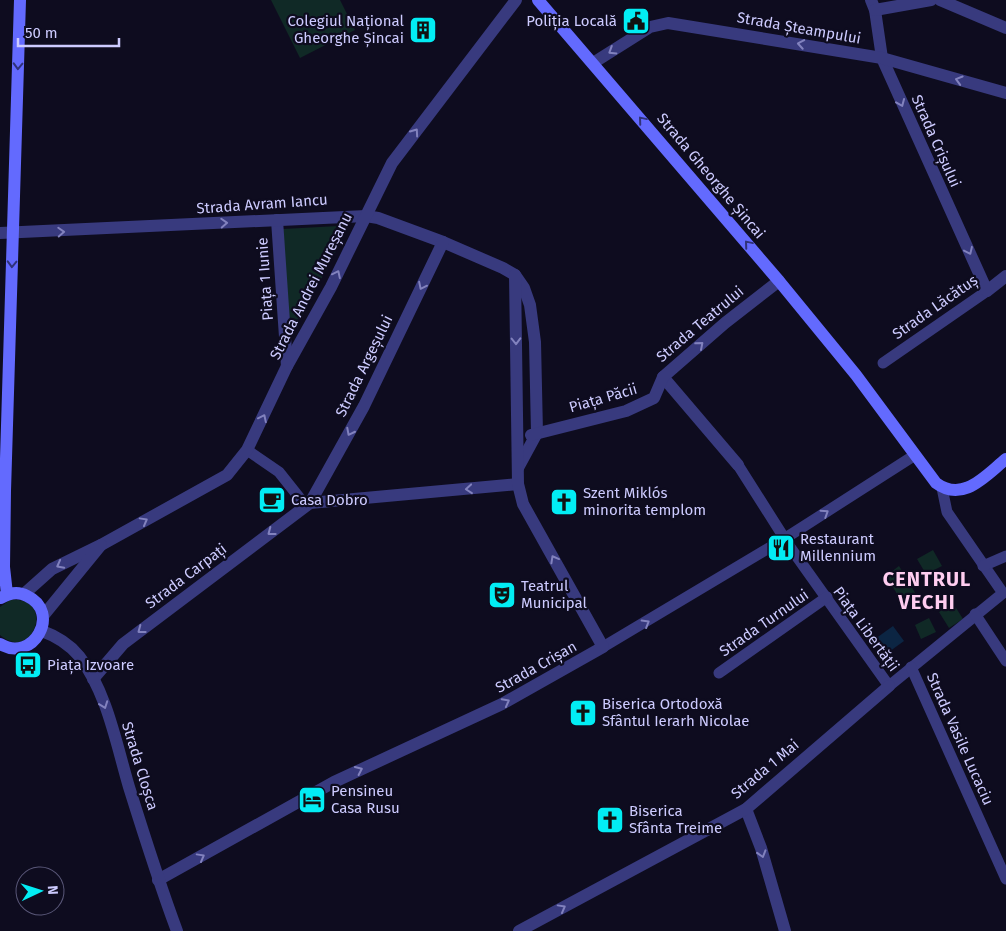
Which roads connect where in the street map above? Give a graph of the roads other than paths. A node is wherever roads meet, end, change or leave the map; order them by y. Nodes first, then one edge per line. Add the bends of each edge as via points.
1 (20, 0) edge
2 (516, 0) edge
3 (538, 0) edge
4 (930, 0) edge
5 (940, 0) edge
6 (873, 5) edge
7 (1006, 28) edge
8 (882, 58) junction
9 (593, 63) junction
10 (1006, 93) edge
11 (366, 216) junction
12 (278, 220) junction
13 (6, 233) edge
14 (443, 242) junction
15 (515, 275) junction
16 (1006, 276) edge
17 (779, 281) junction
18 (987, 291) junction
19 (530, 305) junction
20 (515, 310) junction
21 (883, 363) dead end
22 (287, 366) junction
23 (663, 377) junction
24 (517, 432) junction
25 (537, 433) junction
26 (248, 450) junction
27 (915, 456) junction
28 (1006, 459) edge
29 (738, 465) joint
30 (518, 468) junction
31 (518, 484) junction
32 (942, 488) junction
33 (308, 504) junction
34 (784, 539) junction
35 (102, 545) junction
36 (1006, 556) edge
37 (984, 566) junction
38 (24, 594) junction
39 (3, 596) edge
40 (826, 598) junction
41 (975, 615) junction
42 (43, 616) junction
43 (42, 631) junction
44 (0, 644) edge
45 (604, 647) junction
46 (1006, 661) edge
47 (911, 667) junction
48 (719, 673) dead end
49 (93, 679) junction
50 (888, 686) junction
51 (746, 808) junction
52 (1006, 879) edge
53 (158, 880) junction
54 (177, 931) edge
55 (519, 931) edge
56 (785, 931) edge

1 -> 13 main road
11 -> 2 street, Strada Andrei Mureșanu via 392,164
3 - 9 main road, Strada Gheorghe Șincai
4 - 6 street
5 - 7 street
6 - 8 street, Strada Crișului
8 -> 9 street, Strada Șteampului via 668,23 650,27
10 -> 8 street, Strada Șteampului
8 -> 18 street, Strada Crișului
17 -> 9 main road, Strada Gheorghe Șincai
11 - 12 street, Strada Avram Iancu
11 - 14 street, Strada Avram Iancu
22 -> 11 street, Strada Andrei Mureșanu
13 -> 12 street, Strada Avram Iancu
12 - 22 street, Piața 1 Iunie
13 -> 39 main road
14 - 15 street, Strada Avram Iancu
14 -> 33 street, Strada Argeșului via 364,406
15 - 19 street
15 - 20 street
16 - 18 street, Strada Lăcătuș
23 -> 17 street, Strada Teatrului via 725,322
17 - 27 main road, Strada Gheorghe Șincai via 856,375
18 - 21 street, Strada Lăcătuș
19 - 20 street
19 - 25 street via 535,342
20 -> 24 street
26 -> 22 street, Strada Andrei Mureșanu
23 - 25 street, Piața Păcii via 654,398 640,405
23 - 29 street, Strada Teatrului
24 - 25 street, Piața Păcii via 527,436
24 - 30 street
25 - 30 street
26 - 33 street via 279,472
35 -> 26 street, Strada Andrei Mureșanu via 227,475
27 - 32 main road, Strada Gheorghe Șincai
34 -> 27 street, Strada Crișan
28 - 32 main road via 967,490 954,492
29 - 34 street, Piața Libertății
30 - 31 street
31 -> 33 street
45 -> 31 street via 523,504
32 - 37 street, Piața Libertății via 947,512
33 -> 49 street, Strada Carpați via 123,644
34 - 40 street, Piața Libertății
45 -> 34 street, Strada Crișan
35 -> 38 street, Strada Andrei Mureșanu via 52,569
35 - 42 street, Strada Andrei Mureșanu
36 - 37 street
37 - 41 street, Piața Libertății via 1003,593
38 - 39 main road
38 - 42 main road via 34,600
40 - 48 street, Strada Turnului
40 - 50 street, Piața Libertății
41 - 46 street
41 - 47 street, Piața Libertății
42 - 43 main road
43 - 44 main road via 33,643 26,646 12,648
43 - 49 street, Strada Cloșca via 65,642 79,656
53 -> 45 street, Strada Crișan via 334,782 502,704
47 - 50 street, Piața Libertății
47 - 52 street, Strada Vasile Lucaciu
49 -> 53 street, Strada Cloșca via 108,717
50 - 51 street, Strada 1 Mai
55 -> 51 street, Strada 1 Mai
51 -> 56 street
53 - 54 street, Strada Cloșca

